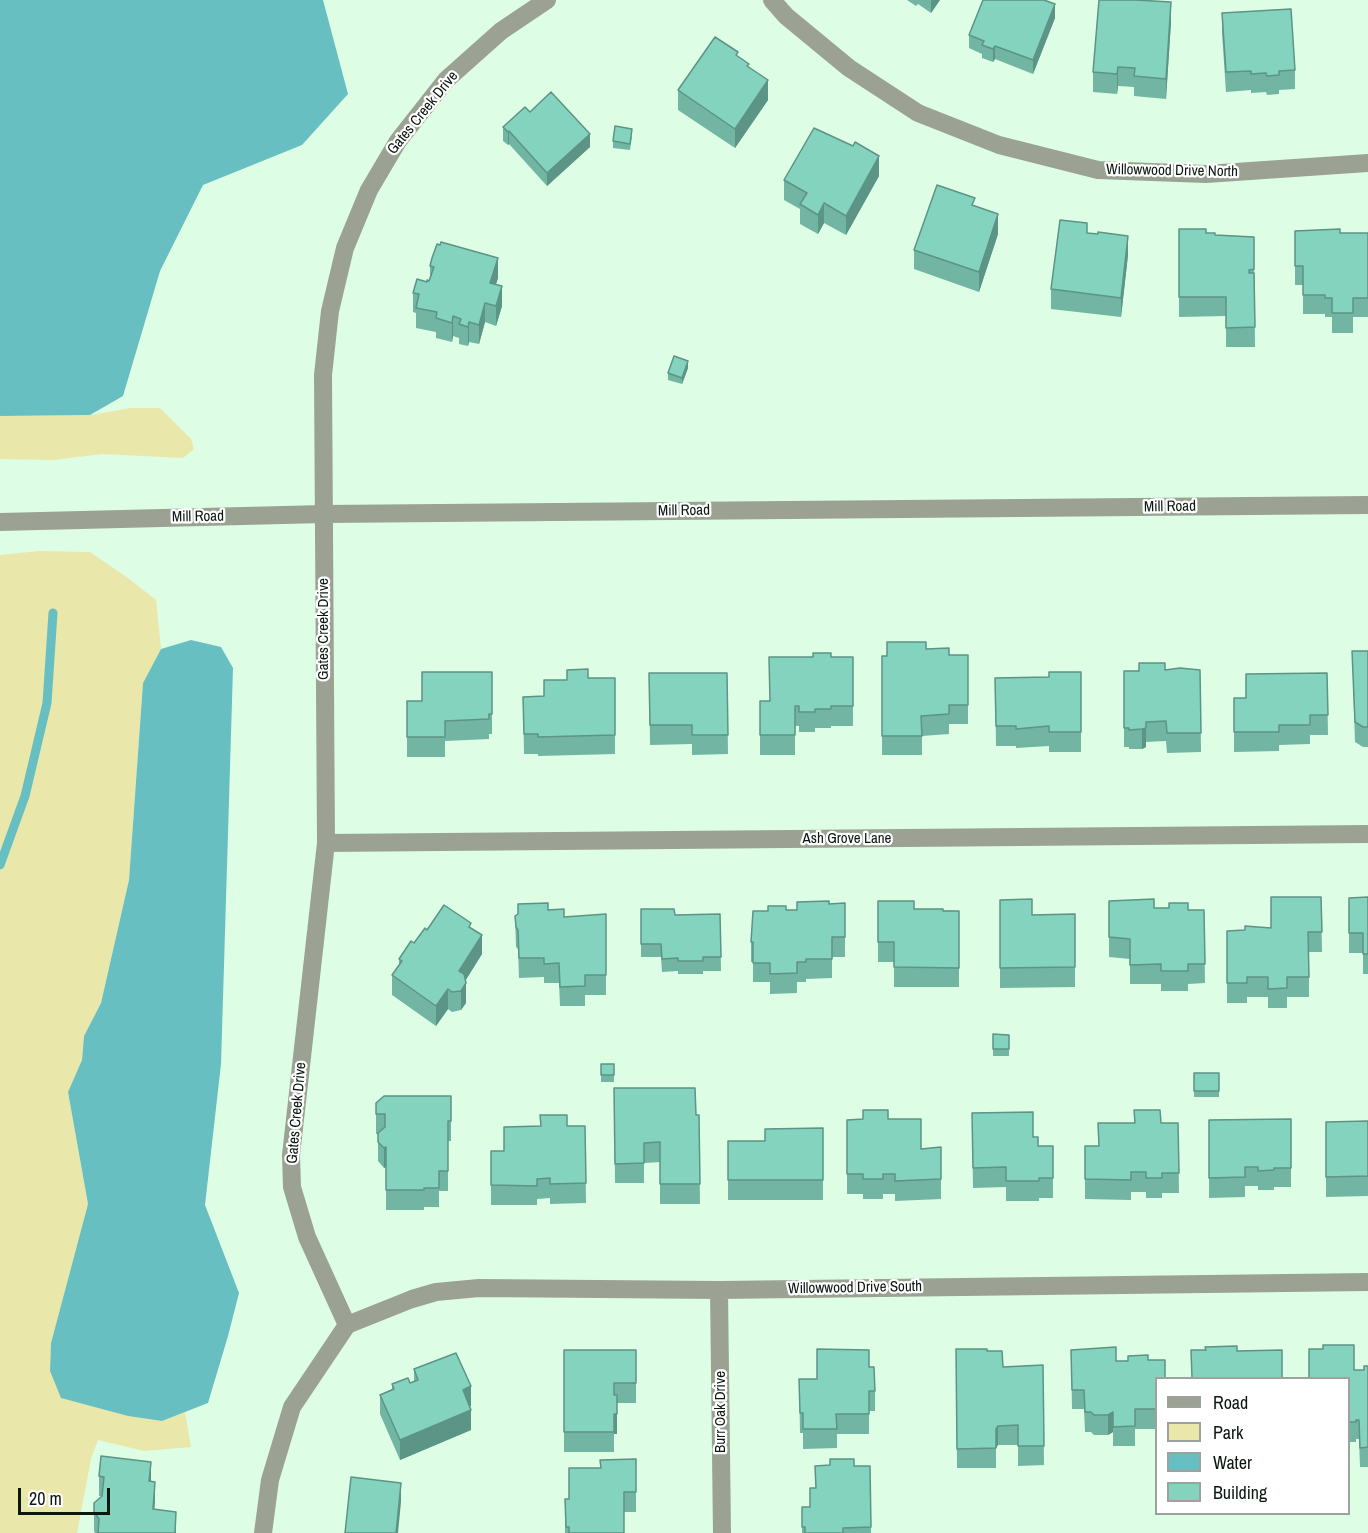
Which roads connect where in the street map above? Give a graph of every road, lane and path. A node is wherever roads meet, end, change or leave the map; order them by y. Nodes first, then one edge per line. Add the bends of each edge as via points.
1 (547, 0) edge
2 (772, 0) edge
3 (1368, 163) edge
4 (1368, 505) edge
5 (324, 514) junction
6 (0, 522) edge
7 (1368, 834) edge
8 (326, 843) junction
9 (1368, 1282) edge
10 (719, 1290) junction
11 (347, 1325) junction
12 (263, 1533) edge
13 (722, 1533) edge

1 - 5 street, Gates Creek Drive via 501,31 446,80 398,141 369,190 345,248 330,311 322,375
2 - 3 street, Willowwood Drive North via 849,68 918,113 999,145 1098,170 1206,174
4 - 5 street, Mill Road
5 - 6 street, Mill Road
5 - 8 street, Gates Creek Drive
7 - 8 street, Ash Grove Lane
8 - 11 street, Gates Creek Drive via 291,1155 292,1187 307,1237
9 - 10 street, Willowwood Drive South
10 - 11 street, Willowwood Drive South via 478,1288 436,1292
10 - 13 street, Burr Oak Drive
11 - 12 street via 292,1407 270,1480

